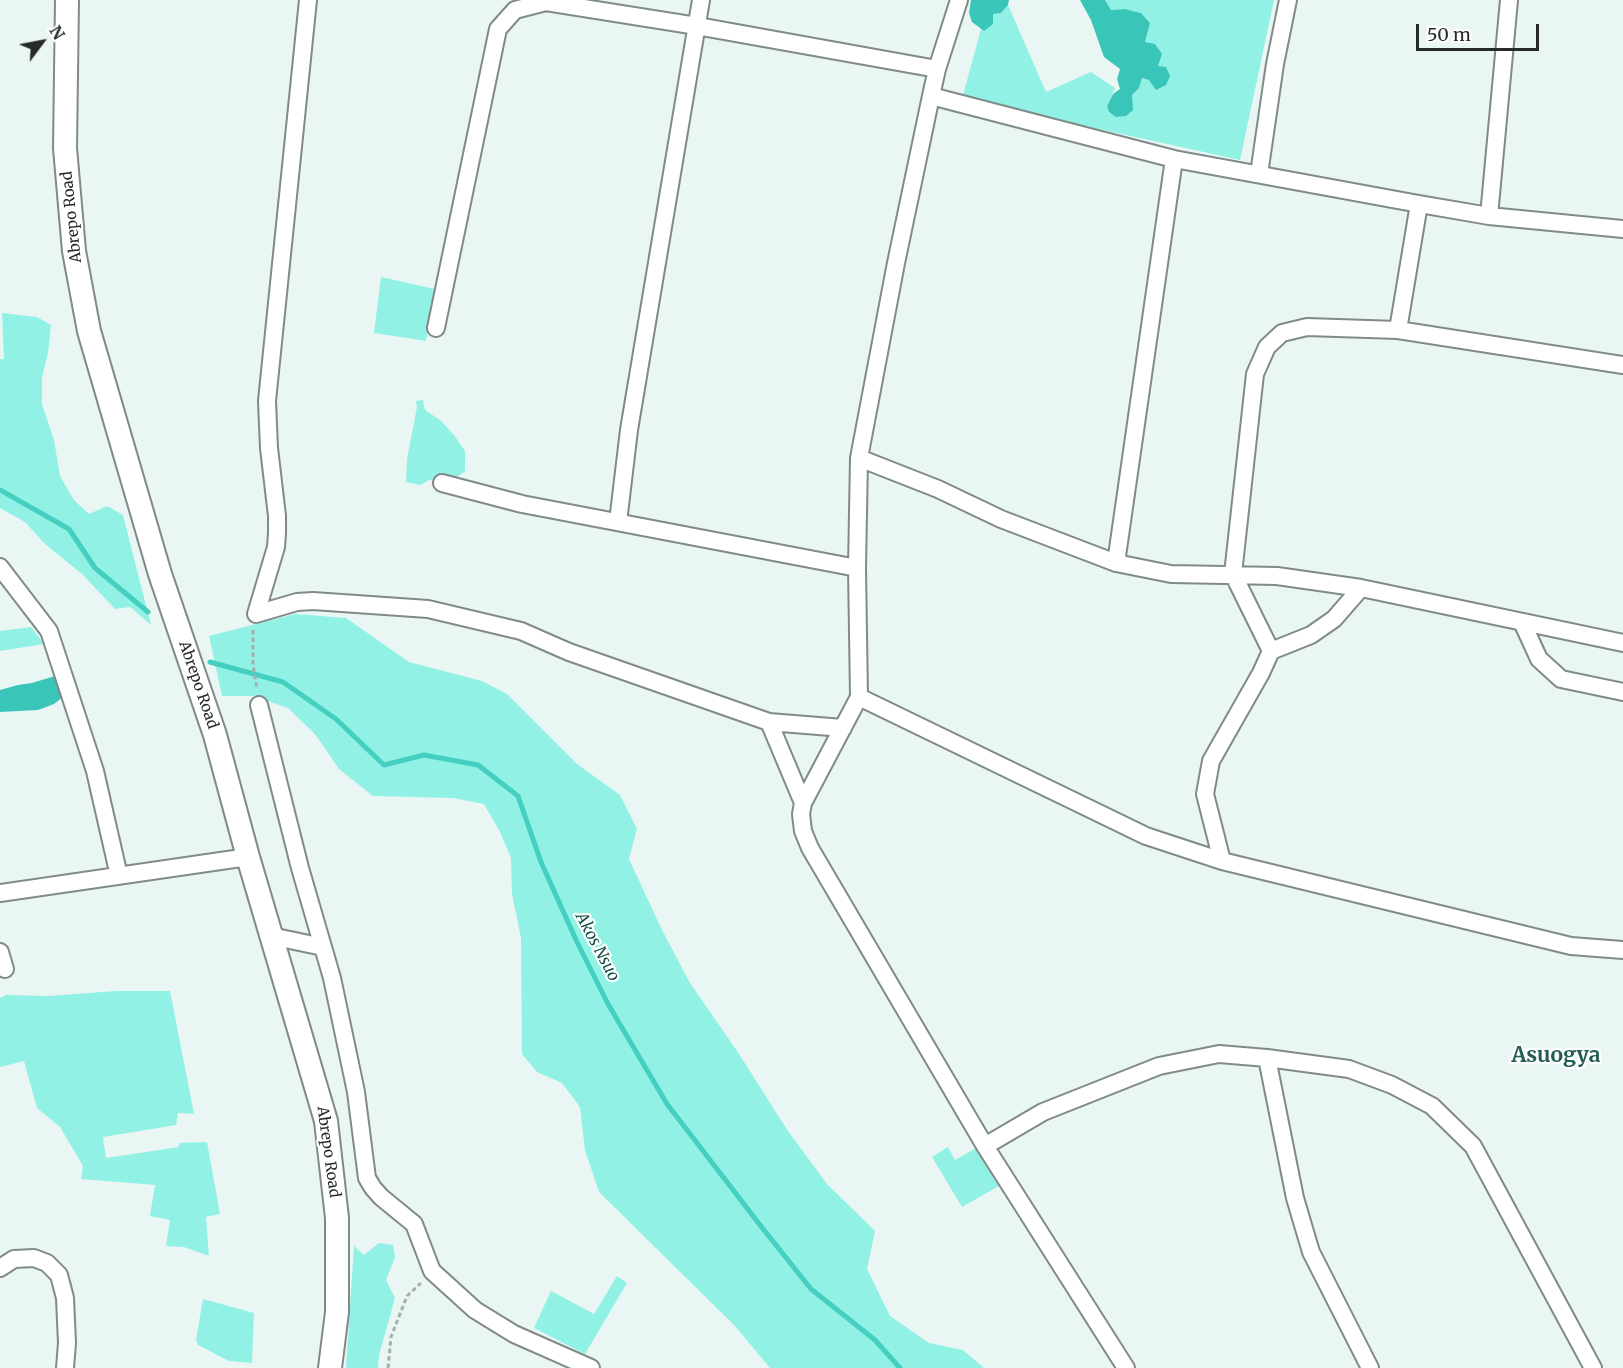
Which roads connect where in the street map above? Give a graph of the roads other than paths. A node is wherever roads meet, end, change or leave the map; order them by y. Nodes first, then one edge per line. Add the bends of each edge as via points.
1 (67, 0) edge
2 (308, 0) edge
3 (701, 0) edge
4 (959, 0) edge
5 (1288, 0) edge
6 (1509, 0) edge
7 (697, 26) junction
8 (937, 69) junction
9 (931, 96) junction
10 (1174, 159) junction
11 (1258, 174) junction
12 (1419, 204) junction
13 (1489, 216) junction
14 (1623, 229) edge
15 (436, 328) dead end
16 (1398, 330) junction
17 (1623, 365) edge
18 (859, 458) junction
19 (442, 483) dead end
20 (618, 522) junction
21 (1116, 562) junction
22 (0, 567) edge
23 (857, 568) junction
24 (1233, 574) junction
25 (1361, 588) junction
26 (1522, 622) junction
27 (1623, 643) edge
28 (1271, 651) junction
29 (1623, 692) edge
30 (860, 697) junction
31 (259, 705) road end
32 (769, 722) junction
33 (843, 728) junction
34 (803, 803) junction
35 (248, 858) junction
36 (1222, 861) junction
37 (119, 876) junction
38 (0, 893) edge
39 (271, 936) junction
40 (323, 946) junction
41 (1623, 950) edge
42 (1268, 1058) junction
43 (985, 1146) junction
44 (0, 1268) edge
45 (65, 1368) edge
46 (330, 1368) edge
47 (591, 1368) edge
48 (1126, 1368) edge
49 (1370, 1368) edge
50 (1593, 1368) edge

1 - 35 main road, Abrepo Road via 65,148 74,250 89,331 160,574 215,735
2 - 32 street via 267,401 278,516 276,547 256,614 313,601 428,609 521,631 569,652
3 - 7 street
4 - 8 street
5 - 11 street
6 - 13 street
7 - 8 street
7 - 15 street via 546,2 516,10 498,28
7 - 20 street via 628,430
8 - 9 street
9 - 10 street
9 - 18 street
10 - 11 street
10 - 21 street
11 - 12 street
12 - 13 street
12 - 16 street
13 - 14 street
16 - 17 street
16 - 24 street via 1307,327 1282,333 1267,347 1255,374
18 - 21 street via 1001,519
18 - 23 street
19 - 20 street via 522,504
20 - 23 street
21 - 24 street via 1171,574
22 - 37 street via 50,630 95,771
23 - 30 street
24 - 25 street
24 - 28 street
25 - 26 street
25 - 28 street via 1334,619 1311,635
26 - 27 street
26 - 29 street via 1539,659 1561,679
28 - 36 street via 1211,761 1205,794
30 - 33 street
30 - 36 street via 1146,836
31 - 40 street
32 - 33 street
32 - 34 street
33 - 34 street
34 - 43 street via 803,831 810,848
35 - 37 street
35 - 39 main road, Abrepo Road
36 - 41 street via 1571,946
37 - 38 street
39 - 40 street
39 - 46 main road, Abrepo Road via 327,1121 337,1218 336,1312
40 - 47 street via 356,1092 367,1178 373,1188 414,1224 432,1271 475,1310 514,1334
42 - 43 street via 1219,1054 1159,1066 1042,1112
42 - 49 street via 1295,1198 1311,1252
42 - 50 street via 1349,1069 1432,1106 1473,1146
43 - 48 street
44 - 45 street via 14,1259 34,1257 59,1275 65,1298

